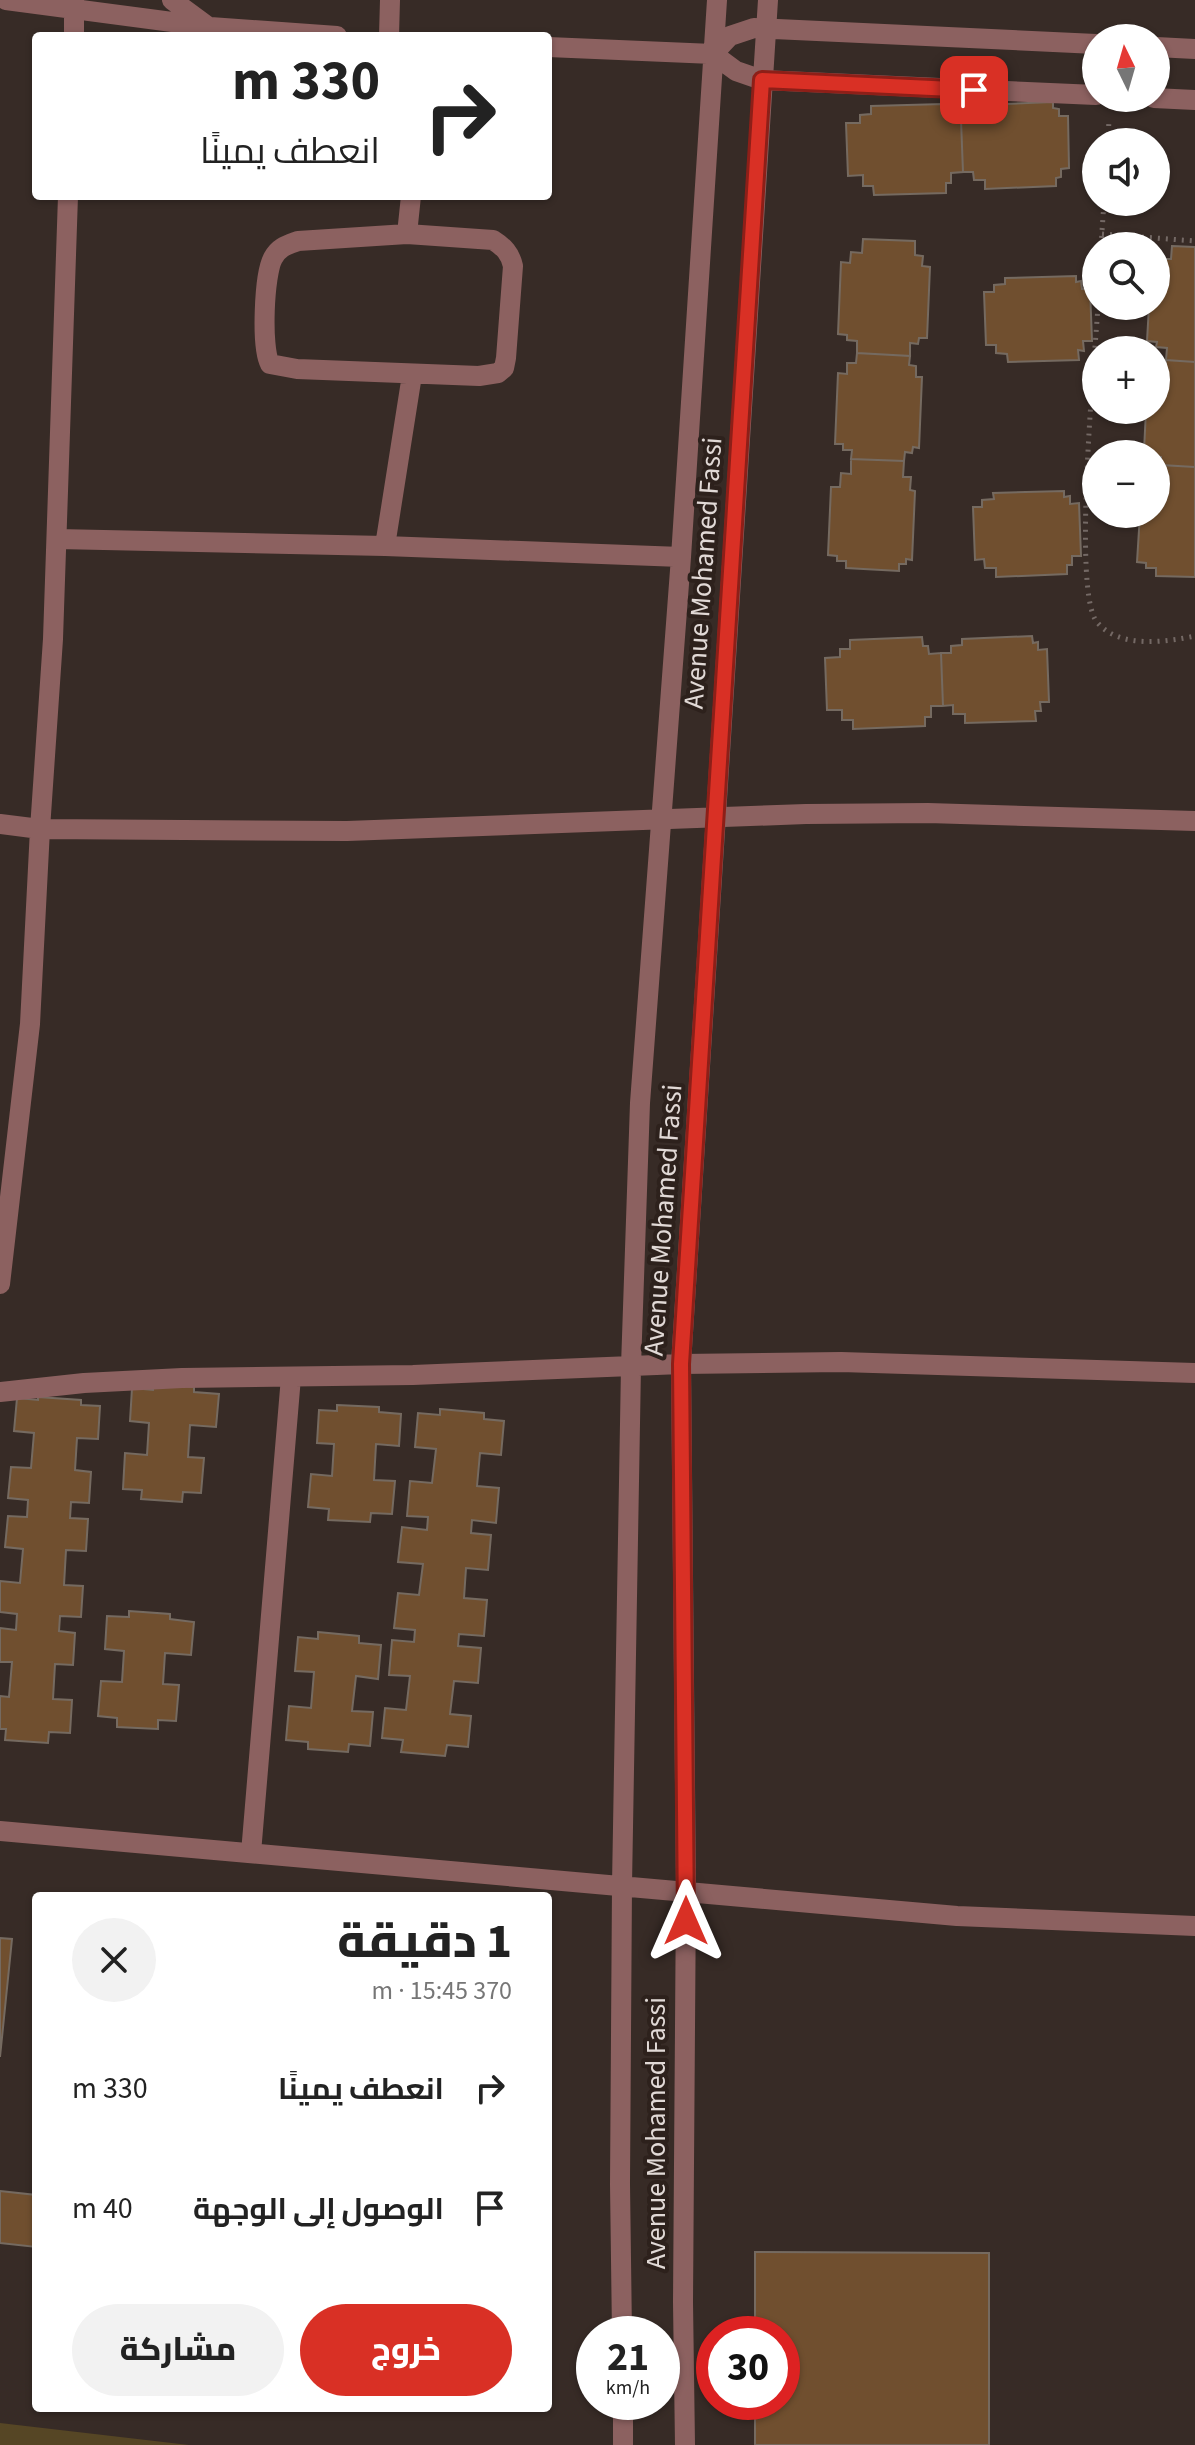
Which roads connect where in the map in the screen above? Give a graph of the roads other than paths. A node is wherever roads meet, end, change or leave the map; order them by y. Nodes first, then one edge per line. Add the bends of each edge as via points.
1 (6, 0) edge
2 (172, 0) edge
3 (390, 0) edge
4 (717, 0) edge
5 (768, 0) edge
6 (74, 5) edge
7 (766, 28) junction
8 (74, 32) edge
9 (203, 32) edge
10 (389, 32) edge
11 (1082, 43) edge
12 (552, 47) edge
13 (1170, 48) edge
14 (1195, 49) edge
15 (713, 54) junction
16 (762, 80) junction
17 (1082, 94) edge
18 (1170, 99) edge
19 (1195, 100) edge
20 (68, 200) edge
21 (411, 200) edge
22 (407, 234) junction
23 (412, 375) junction
24 (57, 539) junction
25 (385, 546) junction
26 (681, 557) junction
27 (716, 818) junction
28 (661, 820) junction
29 (1195, 821) edge
30 (0, 824) edge
31 (40, 829) junction
32 (0, 1284) edge
33 (681, 1364) junction
34 (631, 1366) junction
35 (1195, 1373) edge
36 (291, 1377) junction
37 (0, 1392) edge
38 (0, 1831) edge
39 (251, 1853) junction
40 (622, 1885) junction
41 (686, 1890) junction
42 (1195, 1926) edge
43 (622, 2316) edge
44 (623, 2420) edge
45 (623, 2445) edge
46 (685, 2445) edge

1 - 6 street
2 - 9 street
3 - 10 street
4 - 15 street, Avenue Mohamed Fassi
5 - 7 street, Avenue Mohamed Fassi
6 - 8 street
6 - 9 street
7 - 11 street
7 - 15 street via 730,36
7 - 16 street, Avenue Mohamed Fassi
12 - 15 street
13 - 14 street
15 - 16 street via 736,71
15 - 26 street, Avenue Mohamed Fassi
16 - 17 street
16 - 27 street, Avenue Mohamed Fassi
18 - 19 street
20 - 24 street
21 - 22 street
22 - 23 street via 493,240 511,256 513,266 504,368 491,376
22 - 23 street via 283,246 269,267 265,346 270,364 278,367
23 - 25 street
24 - 25 street
24 - 31 street
25 - 26 street
26 - 28 street, Avenue Mohamed Fassi
27 - 28 street
27 - 29 street via 928,813
27 - 33 street, Avenue Mohamed Fassi
28 - 31 street via 347,831
28 - 34 street, Avenue Mohamed Fassi via 640,1103
30 - 31 street
31 - 32 street via 30,1024
33 - 34 street
33 - 35 street via 841,1362
33 - 41 street, Avenue Mohamed Fassi
34 - 36 street
34 - 40 street, Avenue Mohamed Fassi
36 - 37 street via 84,1383
36 - 39 street
38 - 39 street
39 - 40 street
40 - 41 street
40 - 43 street, Avenue Mohamed Fassi
41 - 42 street via 957,1916
41 - 46 street, Avenue Mohamed Fassi
44 - 45 street

